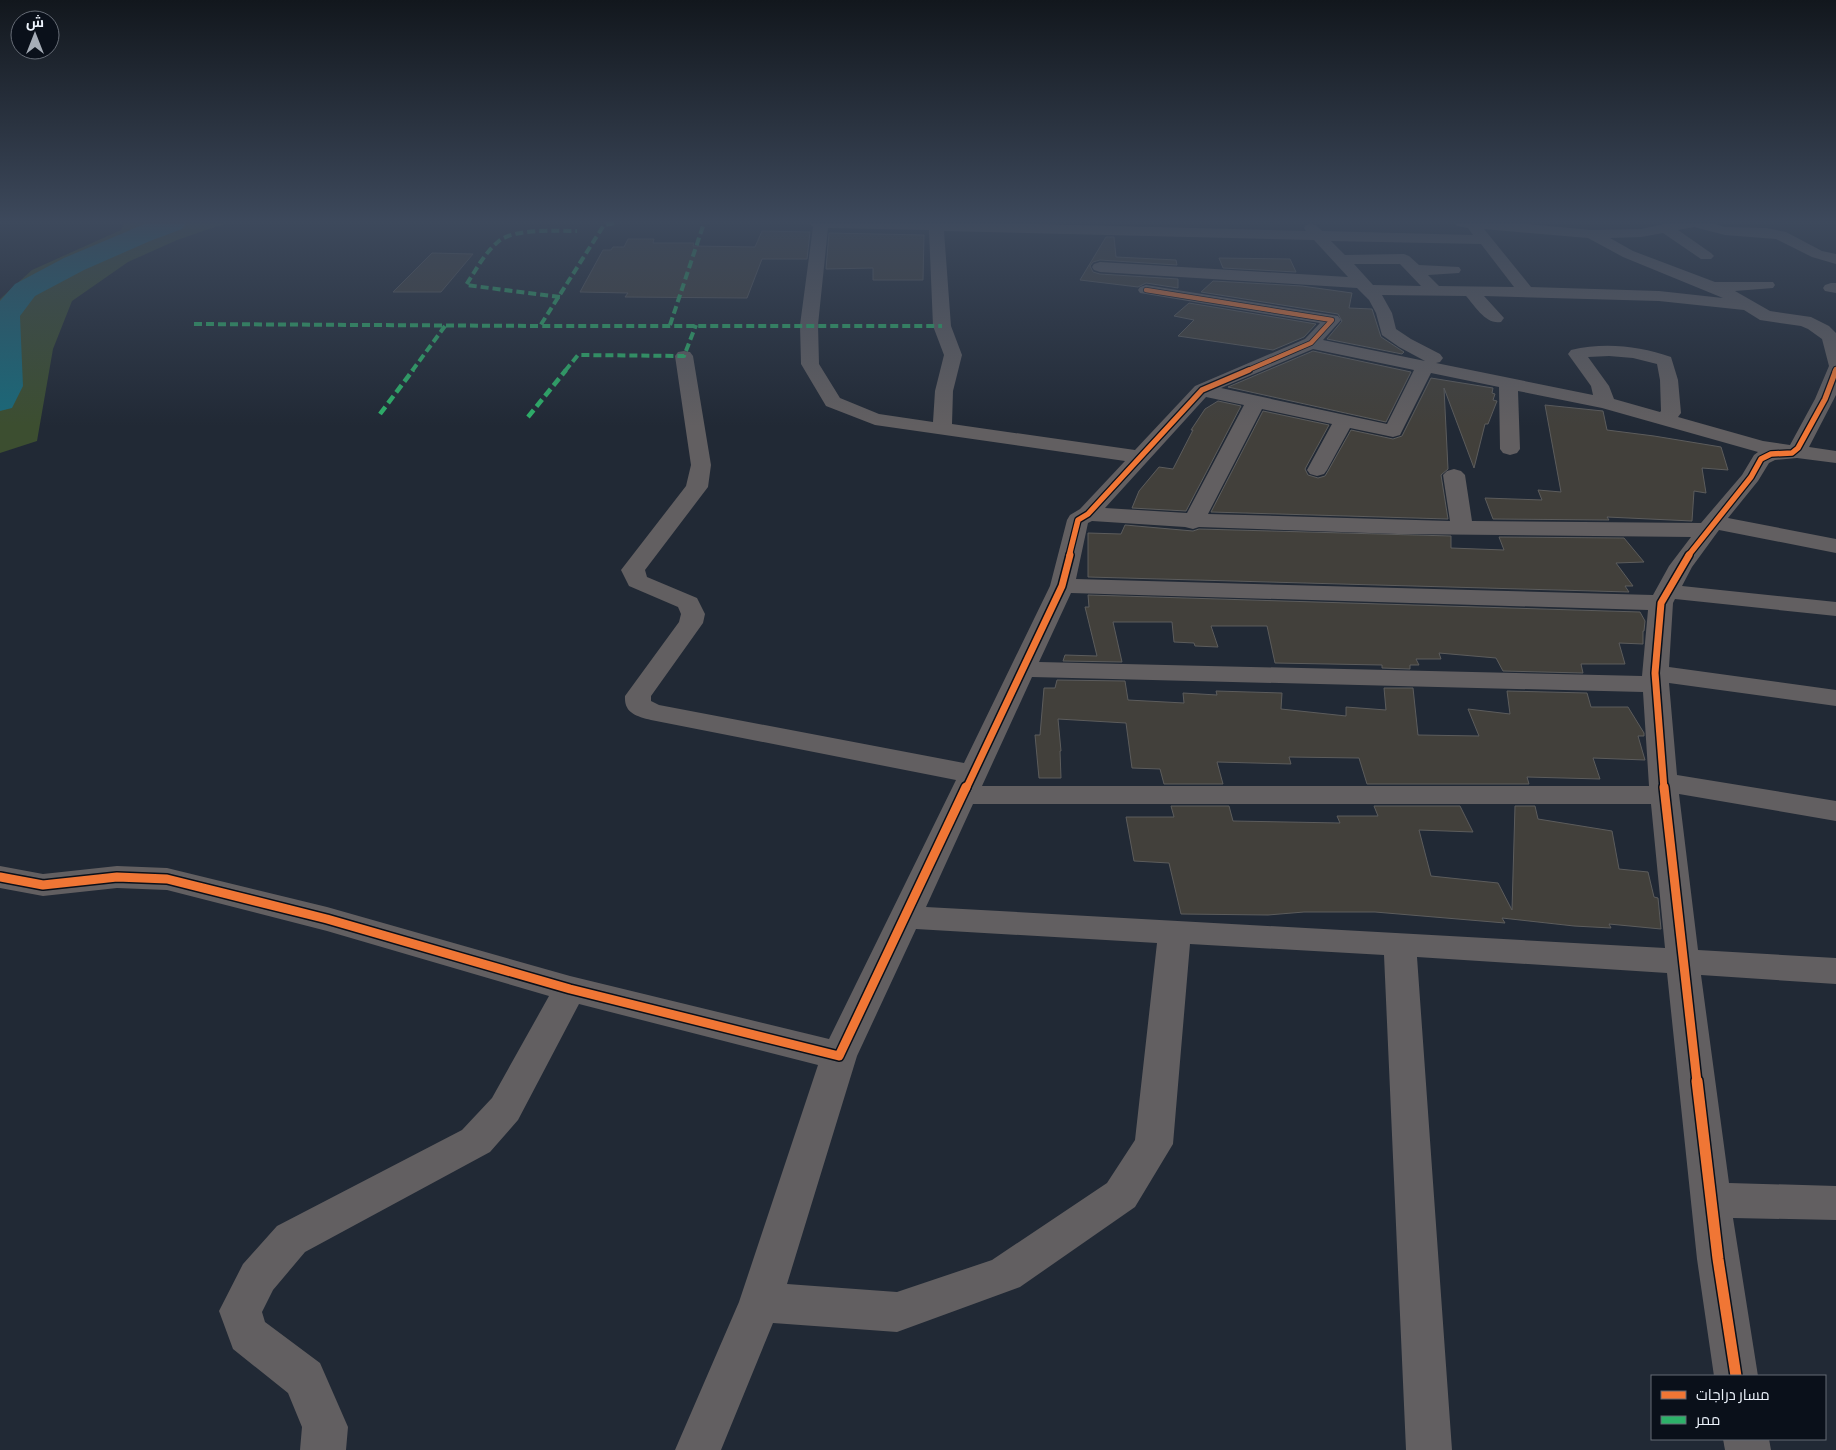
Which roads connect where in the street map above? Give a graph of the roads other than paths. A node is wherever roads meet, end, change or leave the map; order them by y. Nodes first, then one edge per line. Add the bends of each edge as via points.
1 (813, 291) edge
2 (940, 291) edge
3 (1150, 291) edge
4 (1369, 291) edge
5 (1446, 291) edge
6 (1721, 291) edge
7 (1471, 292) junction
8 (1527, 292) joint
9 (1704, 302) junction
10 (1751, 306) junction
11 (1771, 317) junction
12 (1494, 318) dead end
13 (1836, 322) edge
14 (1810, 323) junction
15 (1836, 330) edge
16 (1311, 343) junction
17 (684, 356) dead end
18 (1836, 364) edge
19 (1425, 366) junction
20 (1836, 369) edge
21 (1486, 380) junction
22 (1508, 384) junction
23 (1202, 390) junction
24 (1255, 403) junction
25 (1605, 403) junction
26 (1663, 419) junction
27 (1343, 422) junction
28 (942, 429) junction
29 (1510, 448) dead end
30 (1792, 453) junction
31 (1139, 457) junction
32 (1833, 460) edge
33 (1317, 470) dead end
34 (1454, 475) dead end
35 (1088, 514) junction
36 (1193, 522) junction
37 (1710, 526) junction
38 (1462, 528) junction
39 (1836, 546) edge
40 (1062, 586) junction
41 (1664, 597) junction
42 (1836, 609) edge
43 (1021, 669) junction
44 (1655, 678) junction
45 (1836, 698) edge
46 (967, 785) junction
47 (1663, 789) junction
48 (1836, 811) edge
49 (0, 877) edge
50 (906, 917) junction
51 (1175, 932) junction
52 (1400, 944) junction
53 (1682, 962) junction
54 (1836, 971) edge
55 (570, 989) junction
56 (839, 1056) junction
57 (1712, 1200) junction
58 (1836, 1203) edge
59 (760, 1302) junction
60 (1736, 1375) edge
61 (323, 1450) edge
62 (698, 1450) edge
63 (1429, 1450) edge

1 - 28 street via 809,325 810,364 833,402 875,419
2 - 28 street via 942,326 953,355 944,390
3 - 16 street via 1332,320
4 - 21 street via 1384,313 1388,331 1394,337
5 - 7 street
6 - 10 street
7 - 8 street
7 - 12 street
8 - 9 street via 1659,296
9 - 10 street
9 - 11 street via 1718,315
10 - 11 street
11 - 14 street
13 - 14 street
14 - 15 street
14 - 18 street via 1831,338
16 - 19 street
16 - 23 street
17 - 46 street via 701,465 697,487 633,570 637,581 688,603 693,614 691,623 638,696 638,705 651,712
19 - 21 street
19 - 27 street via 1392,432
20 - 30 street via 1825,399 1798,448
21 - 22 street
22 - 25 street
22 - 29 street
23 - 24 street
23 - 31 street
24 - 27 street
24 - 36 street
25 - 26 street
25 - 26 street via 1600,386 1577,354 1606,352 1653,356 1665,361 1669,380 1671,413
26 - 30 street via 1745,444
27 - 33 street
28 - 31 street
30 - 32 street
30 - 37 street via 1771,454 1761,459 1752,477
31 - 35 street
34 - 38 street
35 - 36 street
35 - 40 street via 1078,520
36 - 38 street
37 - 38 street
37 - 39 street
37 - 41 street
40 - 41 street
40 - 43 street
41 - 42 street
41 - 44 street
43 - 44 street
43 - 46 street
44 - 45 street
44 - 47 street
46 - 47 street
46 - 50 street
47 - 48 street
47 - 53 street
49 - 55 street via 44,885 117,876 167,879 327,919
50 - 51 street
50 - 56 street
51 - 52 street
51 - 59 street via 1154,1144 1121,1195 1004,1274 897,1312
52 - 53 street
52 - 63 street
53 - 54 street
53 - 57 street
55 - 56 street
55 - 61 street via 505,1109 476,1141 291,1239 258,1277 240,1311 248,1336 304,1378 325,1427
56 - 59 street
57 - 58 street
57 - 60 street
59 - 62 street

